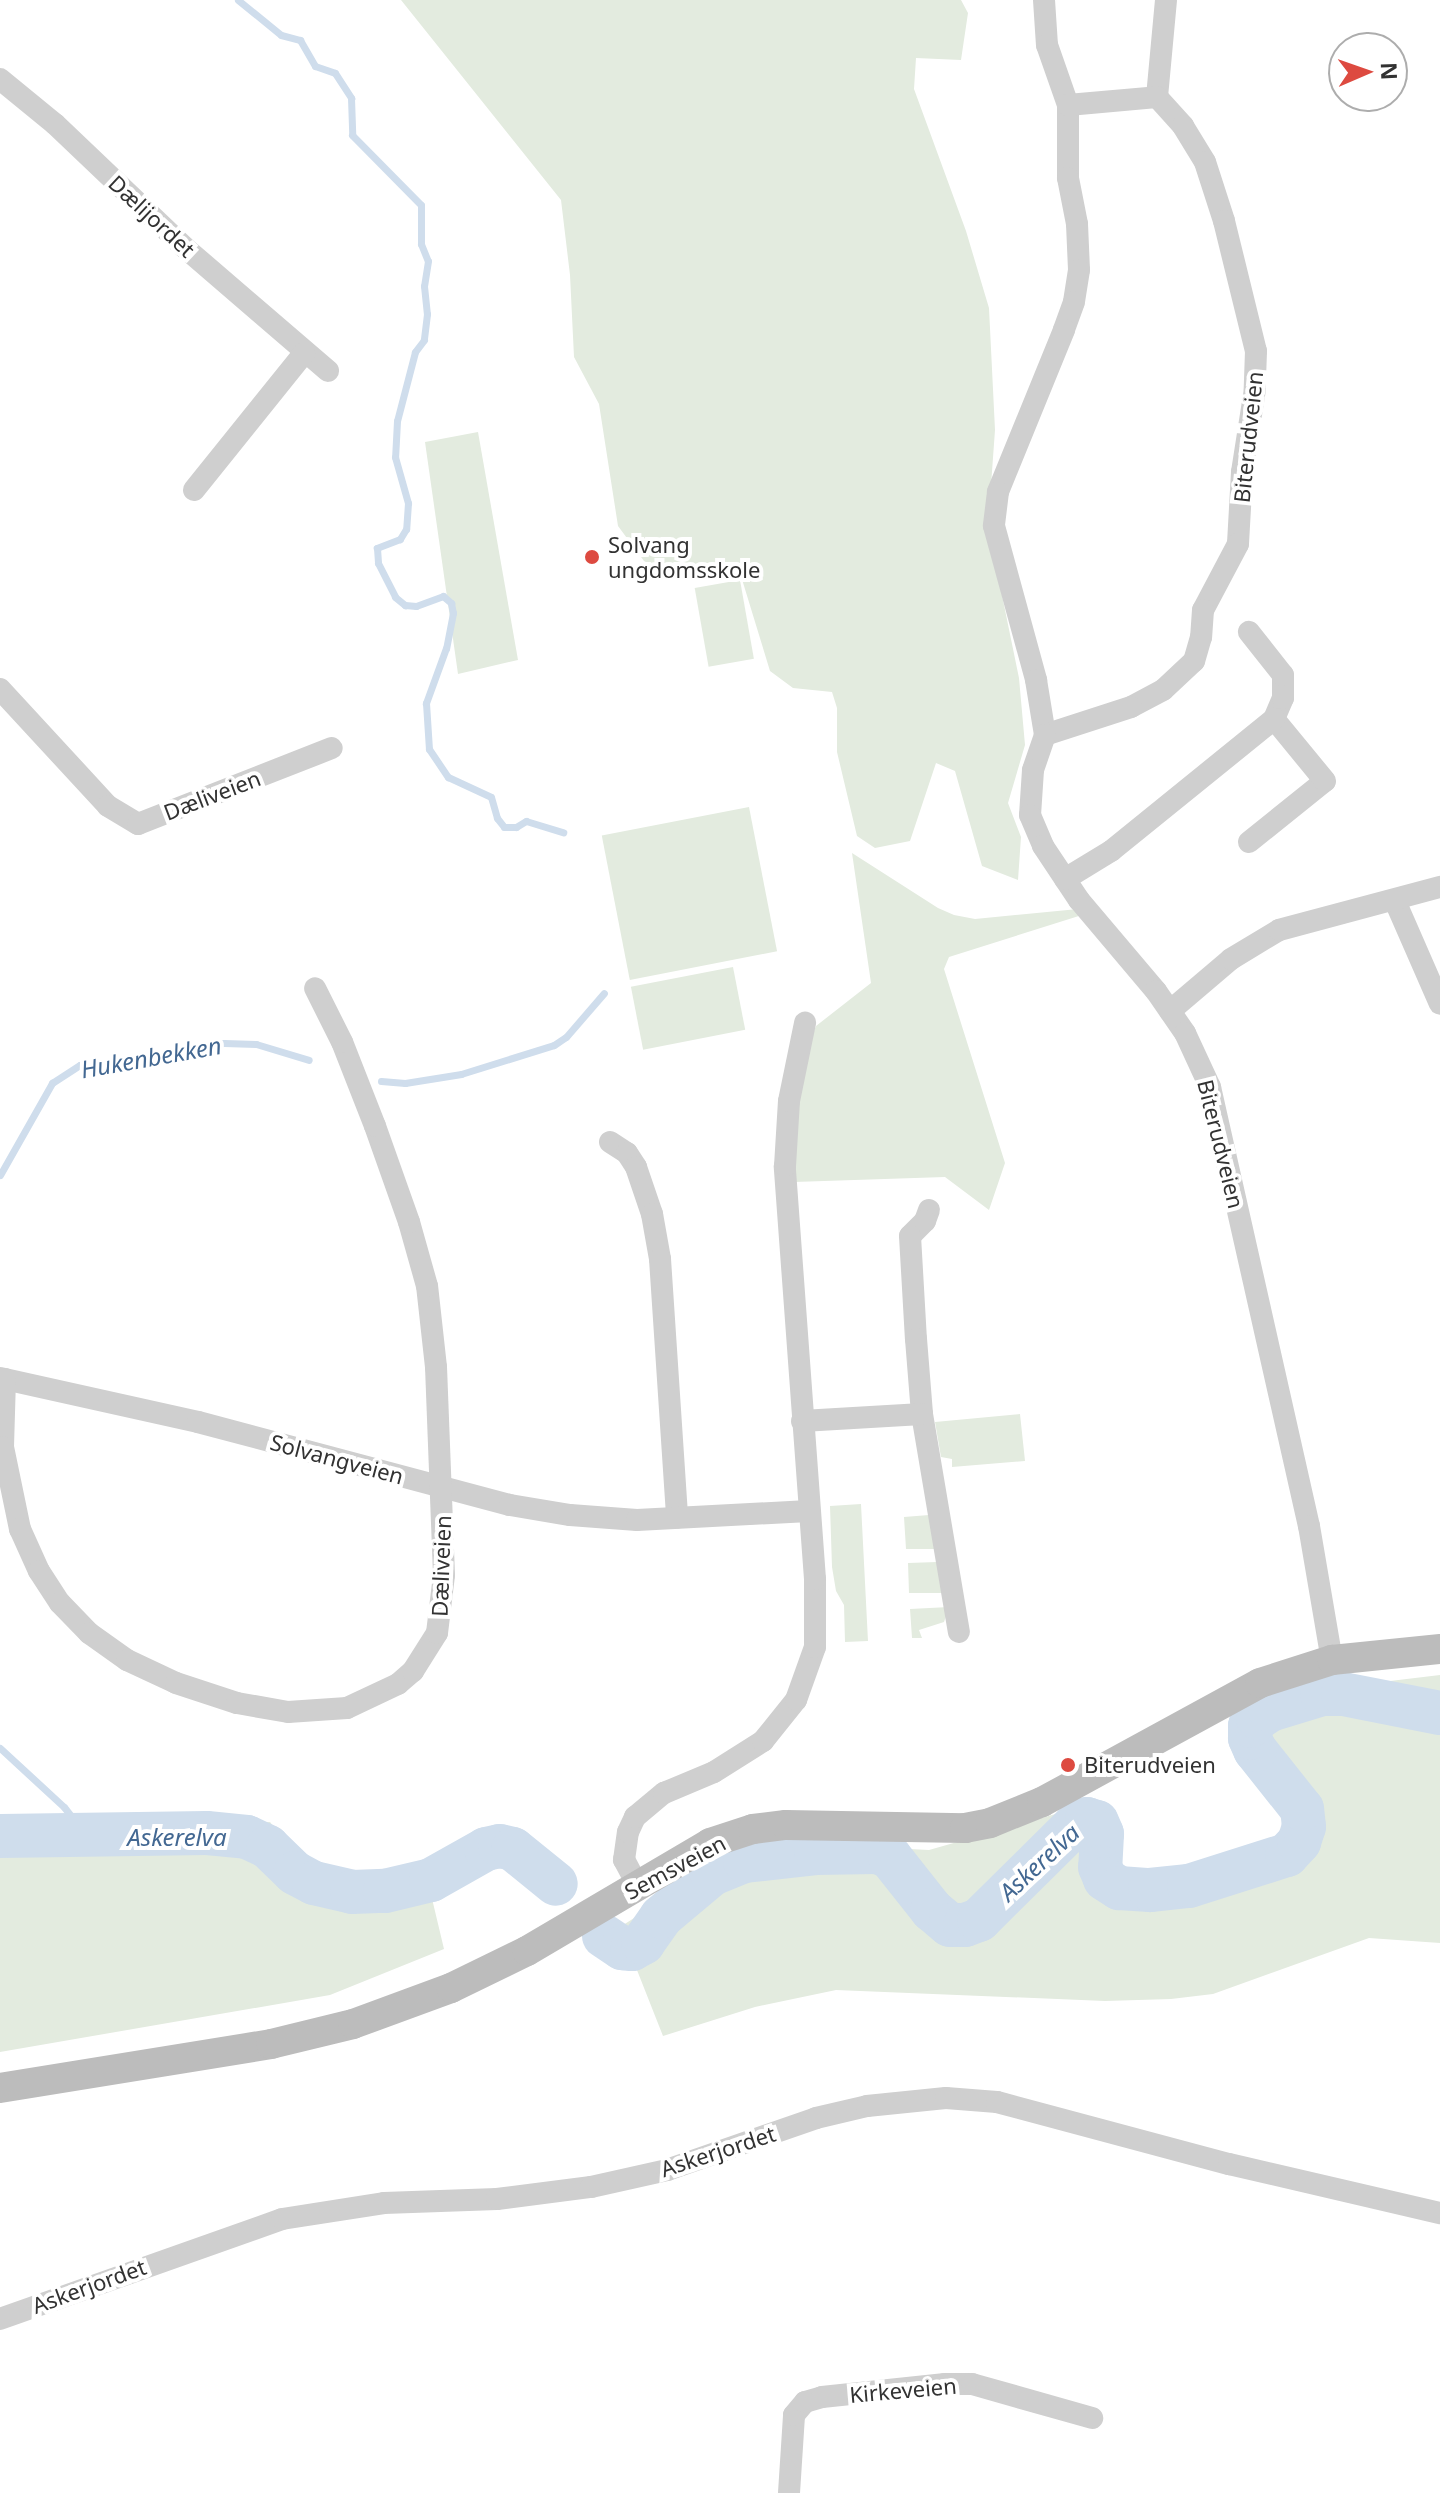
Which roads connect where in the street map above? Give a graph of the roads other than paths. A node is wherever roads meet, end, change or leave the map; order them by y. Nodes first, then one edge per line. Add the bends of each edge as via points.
1 (1044, 0) edge
2 (1166, 0) edge
3 (0, 79) edge
4 (1157, 97) junction
5 (1068, 105) junction
6 (304, 353) junction
7 (328, 371) dead end
8 (194, 490) dead end
9 (1249, 632) dead end
10 (0, 689) edge
11 (1274, 719) junction
12 (1045, 735) junction
13 (332, 748) dead end
14 (1249, 842) dead end
15 (1065, 879) junction
16 (1440, 887) edge
17 (1395, 901) junction
18 (315, 988) dead end
19 (1440, 1004) edge
20 (1170, 1011) junction
21 (805, 1023) dead end
22 (610, 1142) dead end
23 (929, 1210) dead end
24 (3, 1378) edge
25 (922, 1414) junction
26 (802, 1421) junction
27 (443, 1488) junction
28 (809, 1511) junction
29 (677, 1517) junction
30 (959, 1632) dead end
31 (1440, 1649) edge
32 (1332, 1660) junction
33 (638, 1886) junction
34 (0, 2088) edge
35 (1440, 2213) edge
36 (0, 2319) edge
37 (1092, 2418) dead end
38 (789, 2493) edge

1 - 5 street, Biterudveien via 1047,45
2 - 4 street
3 - 6 street, Dælijordet
4 - 5 street
4 - 12 street, Biterudveien via 1205,162 1256,351 1238,544 1203,610 1194,661 1163,690 1131,707
5 - 12 street, Biterudveien via 1077,280 1064,330 998,492 994,526 1036,680
6 - 7 street, Dælijordet
6 - 8 street
9 - 11 street via 1283,675 1283,698
10 - 13 street, Dæliveien via 108,806 138,824
11 - 14 street via 1325,781
11 - 15 street via 1111,851
12 - 15 street, Biterudveien via 1033,770 1030,815
15 - 20 street, Biterudveien
16 - 17 street
17 - 19 street
17 - 20 street via 1279,930 1231,959
18 - 27 street, Dæliveien via 375,1126 427,1286
20 - 32 street, Biterudveien via 1199,1059 1217,1113 1309,1526
21 - 26 street via 789,1101 785,1166
22 - 29 street via 636,1167 652,1214 660,1259
23 - 25 street via 910,1236
24 - 27 street, Solvangveien via 198,1422
24 - 27 street, Dæliveien via 9,1486 20,1529 60,1603 89,1633 127,1660 237,1703 288,1712 347,1708 375,1698 413,1671 437,1633 442,1612
25 - 26 street
25 - 30 street
26 - 28 street
27 - 29 street, Solvangveien via 570,1515
28 - 29 street, Solvangveien
28 - 33 street via 815,1647 796,1700 783,1720 741,1757 664,1793 641,1811 628,1832 624,1860
31 - 32 main road, Semsveien
32 - 33 main road, Semsveien via 1227,1699 1015,1816 965,1828 846,1823 753,1829 710,1843
33 - 34 main road, Semsveien via 451,1988 353,2024 271,2044
35 - 36 street, Askerjordet via 997,2102 946,2098 867,2106 816,2118 667,2170 591,2187 497,2199 384,2203 282,2219
37 - 38 street, Kirkeveien via 972,2384 822,2397 805,2402 794,2415

